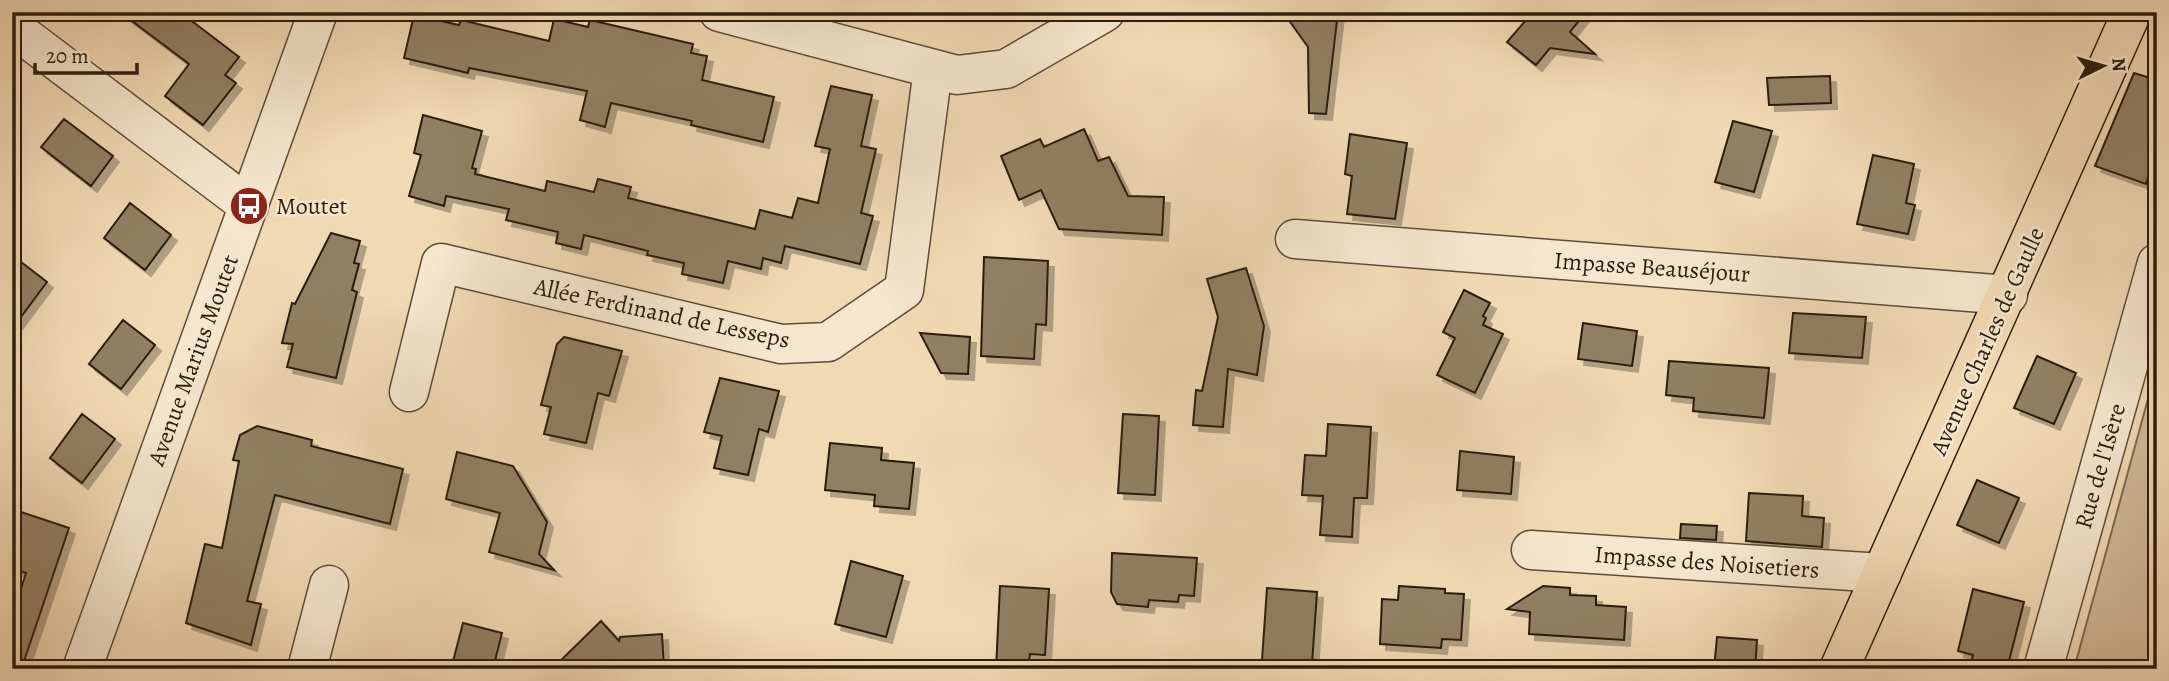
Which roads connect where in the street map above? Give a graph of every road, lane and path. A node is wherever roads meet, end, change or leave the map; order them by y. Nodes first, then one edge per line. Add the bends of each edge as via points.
1 (318, 12) edge
2 (719, 12) edge
3 (1105, 12) edge
4 (2132, 12) edge
5 (12, 27) edge
6 (933, 69) junction
7 (249, 206) junction
8 (1295, 239) dead end
9 (2157, 263) edge
10 (2008, 295) junction
11 (409, 392) dead end
12 (1531, 550) dead end
13 (1882, 573) junction
14 (329, 585) dead end
15 (82, 669) edge
16 (307, 669) edge
17 (1839, 669) edge
18 (2043, 669) edge

1 - 7 street, Avenue Marius Moutet
2 - 6 street
3 - 6 street via 1006,69 957,75
4 - 10 main road, Avenue Charles de Gaulle
5 - 7 street
6 - 11 street, Allée Ferdinand de Lesseps via 904,290 828,342 780,344 442,263
7 - 15 street, Avenue Marius Moutet
8 - 10 street, Impasse Beauséjour
9 - 18 street, Rue de l'Isère
10 - 13 main road, Avenue Charles de Gaulle
12 - 13 street, Impasse des Noisetiers
13 - 17 main road, Avenue Charles de Gaulle
14 - 16 street

